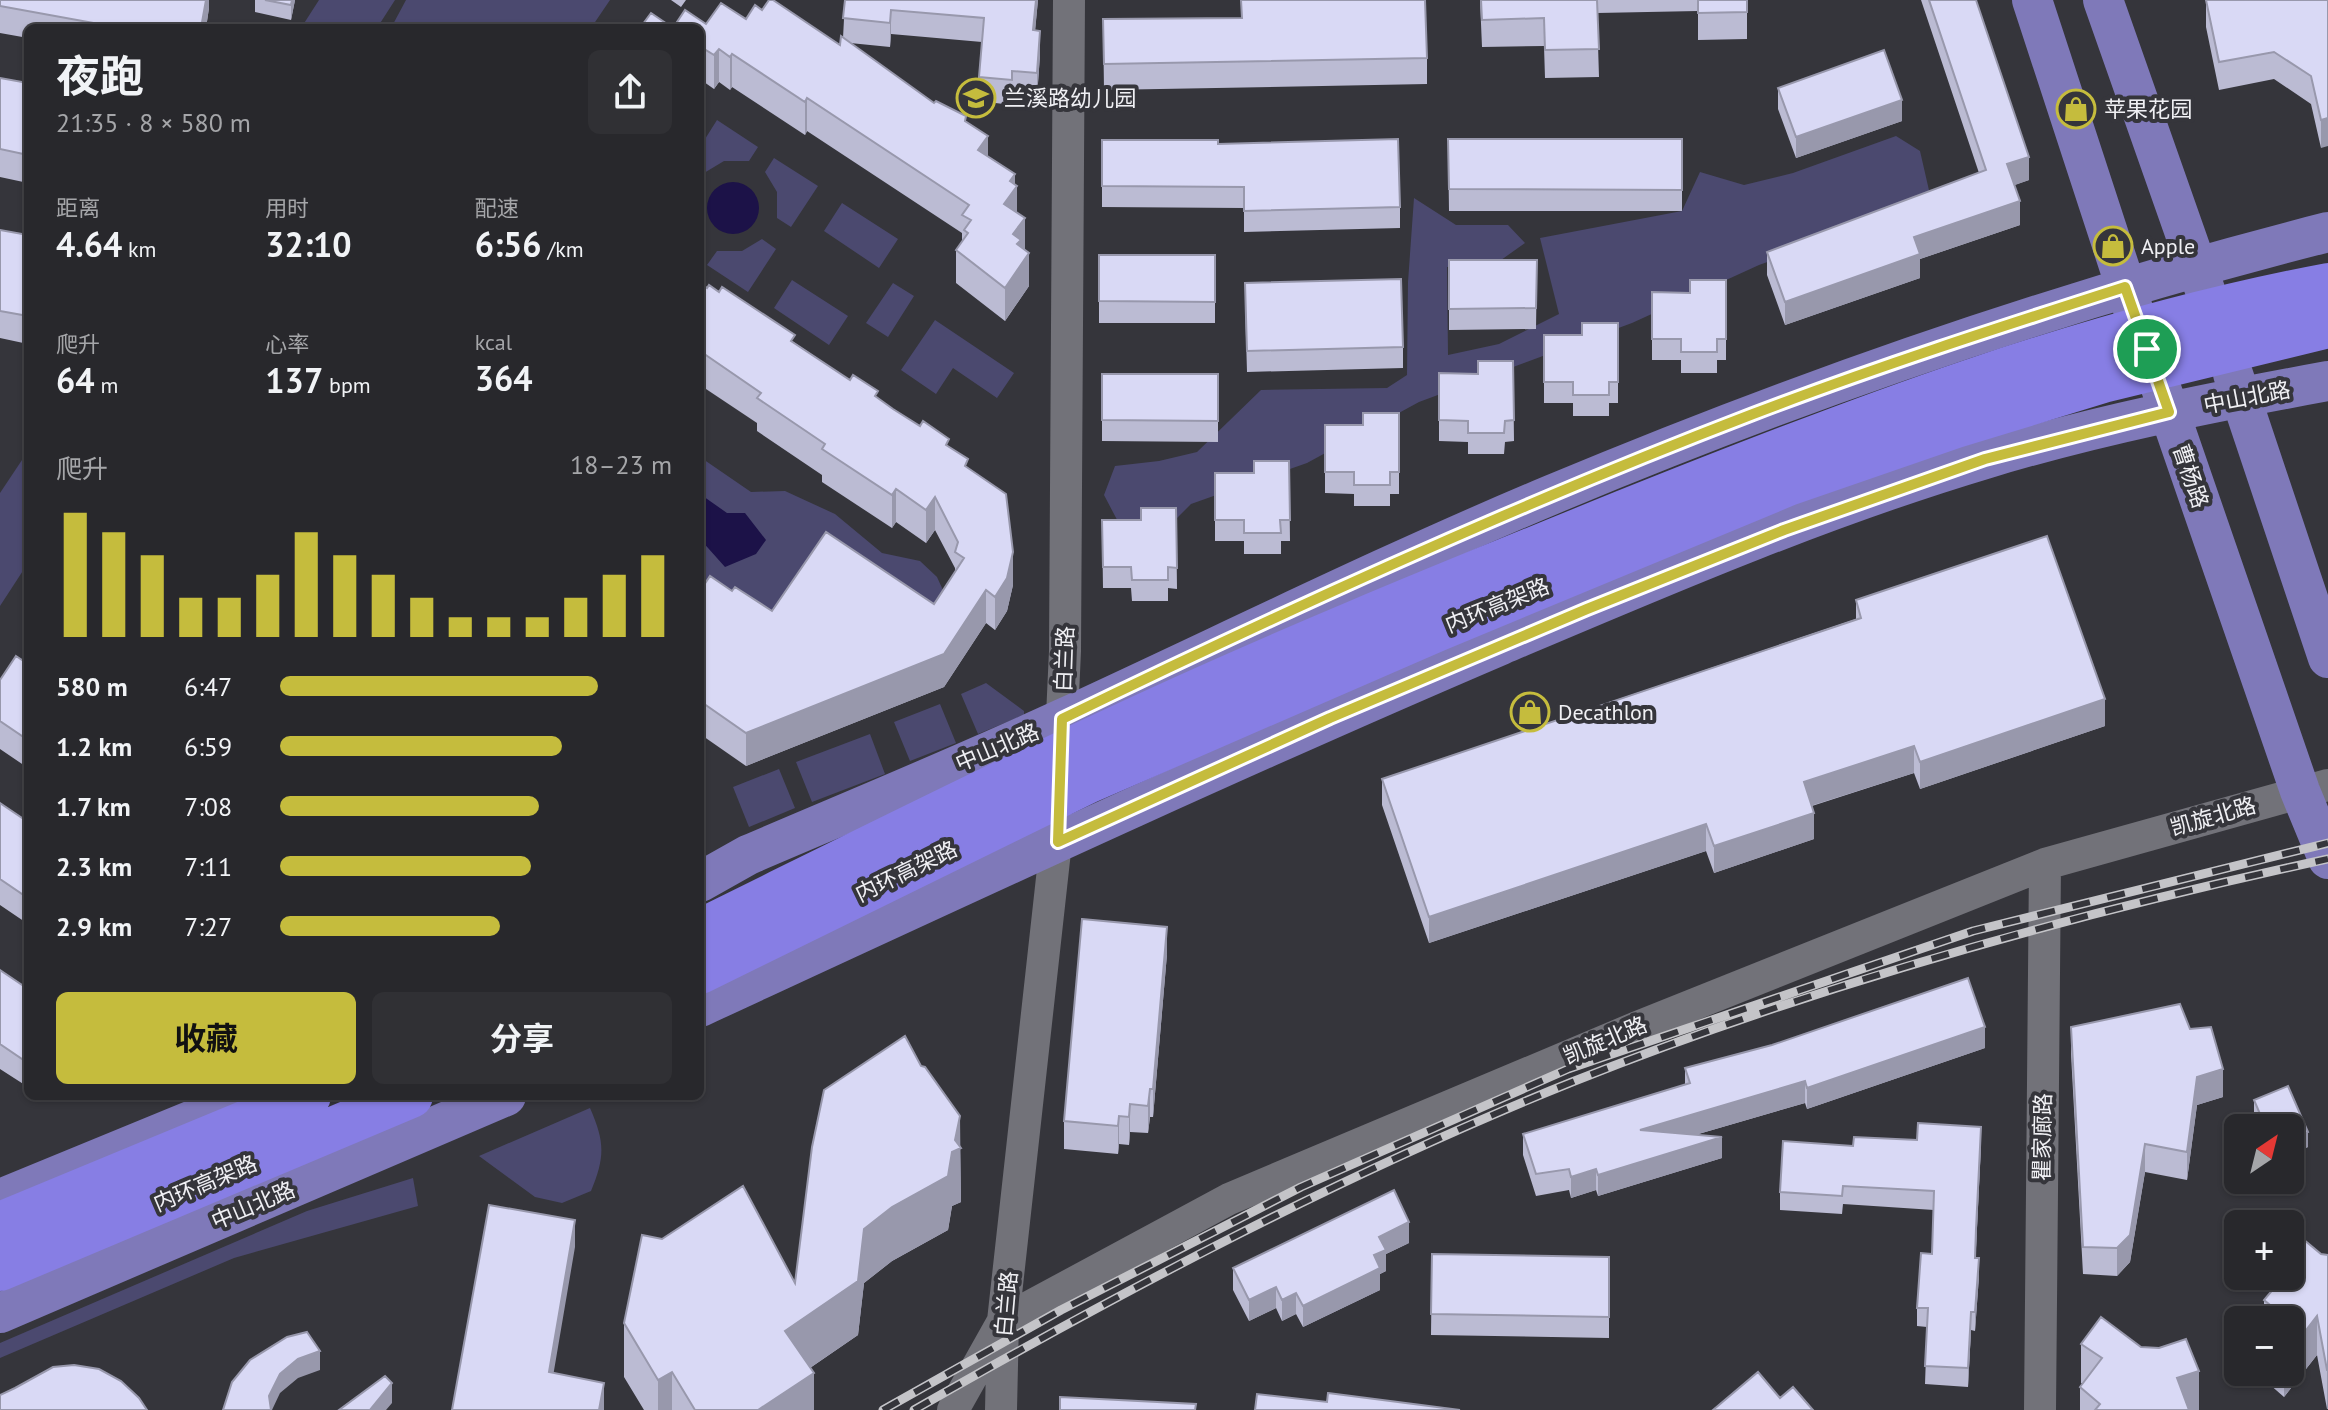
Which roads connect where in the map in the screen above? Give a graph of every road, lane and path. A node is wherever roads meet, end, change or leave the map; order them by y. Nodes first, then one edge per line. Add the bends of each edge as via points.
1 (1069, 0) edge
2 (2032, 0) edge
3 (2103, 0) edge
4 (2328, 232) edge
5 (2197, 265) junction
6 (2328, 282) edge
7 (2125, 287) junction
8 (2321, 328) edge
9 (2328, 381) edge
10 (2240, 397) junction
11 (2169, 412) junction
12 (2328, 658) edge
13 (1062, 719) junction
14 (2314, 788) edge
15 (1058, 842) junction
16 (2328, 859) edge
17 (2045, 864) junction
18 (704, 880) edge
19 (704, 929) edge
20 (704, 970) edge
21 (704, 1005) edge
22 (241, 1100) edge
23 (299, 1100) edge
24 (401, 1100) edge
25 (497, 1100) edge
26 (216, 1135) junction
27 (0, 1200) edge
28 (0, 1224) edge
29 (0, 1269) edge
30 (0, 1313) edge
31 (1003, 1321) junction
32 (953, 1410) edge
33 (1001, 1410) edge
34 (2040, 1410) edge

1 - 13 street, 白兰路
2 - 7 main road, 曹杨路
3 - 5 main road
4 - 5 main road, 中山北路
5 - 7 main road, 中山北路
5 - 10 main road
6 - 19 highway, 内环高架路 via 2080,345 1945,389 1640,506 1412,598 1091,740
7 - 11 main road, 曹杨路
7 - 13 main road, 中山北路 via 1767,408 1549,496
8 - 20 highway, 内环高架路 via 2103,381 1788,484 1089,781
9 - 10 main road, 中山北路
10 - 11 main road, 中山北路
10 - 12 main road
11 - 14 main road, 曹杨路
11 - 15 main road, 中山北路 via 1985,459 1784,530 1345,712
13 - 15 street, 白兰路
13 - 18 main road, 中山北路 via 748,855
14 - 16 main road, 曹杨路
14 - 17 street, 凯旋北路
15 - 21 main road, 中山北路
15 - 31 street, 白兰路
17 - 31 street, 凯旋北路 via 1229,1199
17 - 34 street, 瞿家廊路
22 - 27 main road
23 - 26 highway, 内环高架路
24 - 29 highway, 内环高架路
25 - 30 main road, 中山北路
26 - 27 highway
26 - 28 highway, 内环高架路
31 - 32 street
31 - 33 street, 白兰路

